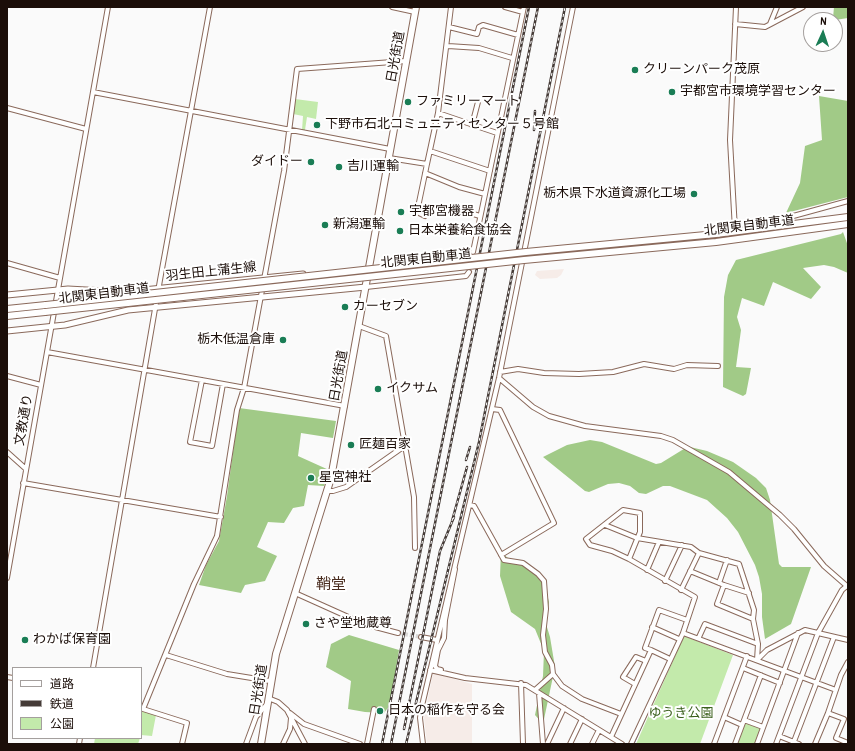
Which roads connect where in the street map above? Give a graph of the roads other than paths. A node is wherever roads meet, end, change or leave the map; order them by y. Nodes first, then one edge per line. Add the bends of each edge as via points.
1 (108, 7) edge
2 (210, 7) edge
3 (392, 7) edge
4 (451, 7) edge
5 (505, 7) edge
6 (572, 7) edge
7 (736, 7) edge
8 (777, 7) edge
9 (803, 7) edge
10 (523, 9) edge
11 (415, 10) edge
12 (735, 24) junction
13 (770, 24) junction
14 (449, 27) junction
15 (518, 35) junction
16 (448, 46) junction
17 (512, 58) junction
18 (406, 62) junction
19 (93, 92) junction
20 (478, 102) dead end
21 (7, 108) edge
22 (190, 111) junction
23 (438, 113) junction
24 (472, 124) junction
25 (86, 129) junction
26 (290, 130) junction
27 (498, 133) junction
28 (390, 149) junction
29 (430, 151) junction
30 (389, 158) junction
31 (427, 164) junction
32 (490, 171) junction
33 (425, 173) junction
34 (485, 194) junction
35 (848, 201) edge
36 (463, 211) dead end
37 (425, 216) dead end
38 (480, 216) junction
39 (848, 217) edge
40 (848, 224) edge
41 (735, 230) junction
42 (524, 251) junction
43 (473, 252) dead end
44 (7, 263) edge
45 (369, 269) junction
46 (469, 272) dead end
47 (264, 277) junction
48 (60, 278) junction
49 (366, 287) junction
50 (58, 289) junction
51 (159, 289) junction
52 (7, 295) edge
53 (261, 297) junction
54 (156, 307) junction
55 (7, 309) edge
56 (7, 316) edge
57 (359, 326) junction
58 (51, 328) junction
59 (7, 331) edge
60 (47, 352) junction
61 (718, 366) dead end
62 (145, 370) junction
63 (500, 372) junction
64 (7, 376) edge
65 (499, 378) junction
66 (202, 380) junction
67 (223, 384) junction
68 (41, 385) junction
69 (244, 388) junction
70 (345, 406) junction
71 (492, 409) junction
72 (406, 445) junction
73 (7, 452) edge
74 (26, 469) junction
75 (23, 483) junction
76 (327, 491) junction
77 (122, 501) junction
78 (470, 505) junction
79 (221, 517) junction
80 (605, 524) junction
81 (637, 538) junction
82 (659, 542) junction
83 (682, 545) junction
84 (415, 548) dead end
85 (699, 552) junction
86 (501, 555) junction
87 (9, 556) edge
88 (628, 559) junction
89 (727, 560) junction
90 (455, 562) junction
91 (647, 570) junction
92 (690, 571) junction
93 (7, 578) edge
94 (665, 581) junction
95 (719, 583) junction
96 (724, 585) junction
97 (848, 586) edge
98 (681, 590) junction
99 (295, 593) junction
100 (749, 593) junction
101 (753, 619) junction
102 (687, 620) junction
103 (652, 627) junction
104 (398, 633) tunnel mouth
105 (683, 633) junction
106 (798, 633) junction
107 (818, 633) junction
108 (421, 637) tunnel mouth
109 (699, 637) junction
110 (834, 637) junction
111 (679, 639) junction
112 (436, 640) junction
113 (848, 640) edge
114 (758, 644) junction
115 (651, 650) junction
116 (166, 655) junction
117 (747, 656) junction
118 (670, 658) junction
119 (757, 660) junction
120 (646, 661) junction
121 (848, 662) edge
122 (93, 667) edge
123 (742, 668) junction
124 (430, 670) junction
125 (785, 670) junction
126 (553, 674) junction
127 (761, 675) junction
128 (801, 676) junction
129 (474, 678) junction
130 (270, 681) junction
131 (817, 682) junction
132 (521, 683) junction
133 (780, 683) junction
134 (635, 684) junction
135 (836, 690) junction
136 (537, 692) junction
137 (142, 699) edge
138 (147, 700) junction
139 (268, 701) junction
140 (564, 708) junction
141 (374, 709) dead end
142 (828, 713) junction
143 (621, 714) junction
144 (290, 715) junction
145 (724, 717) junction
146 (582, 719) junction
147 (744, 720) junction
148 (742, 725) junction
149 (763, 727) junction
150 (599, 730) junction
151 (779, 736) junction
152 (611, 737) junction
153 (616, 742) edge
154 (793, 743) edge
155 (848, 743) edge
156 (182, 744) edge
157 (246, 744) edge
158 (261, 744) edge
159 (284, 744) edge
160 (305, 744) edge
161 (360, 744) edge
162 (368, 744) edge
163 (423, 744) edge
164 (523, 744) edge
165 (543, 744) edge
166 (547, 744) edge
167 (570, 744) edge
168 (592, 744) edge
169 (622, 744) edge
170 (631, 744) edge
171 (714, 744) edge
172 (735, 744) edge
173 (757, 744) edge
174 (776, 744) edge
175 (799, 744) edge
176 (816, 744) edge

1 - 19 street, 文教通り
2 - 22 street
3 - 11 street
4 - 14 street
5 - 10 street
6 - 42 street
7 - 12 street
8 - 13 street
9 - 13 street
10 - 15 street
11 - 18 highway, 日光街道
12 - 13 street via 765,27
12 - 41 street via 730,140
14 - 15 street via 477,34 479,27 483,25
14 - 16 street
15 - 17 street
16 - 17 street via 479,48
16 - 23 street
17 - 27 street
18 - 26 street via 297,69
18 - 28 highway, 日光街道
19 - 22 street
19 - 25 street, 文教通り
20 - 24 street
21 - 25 street
22 - 26 street
22 - 51 street
23 - 24 street
23 - 29 street
24 - 27 street
25 - 48 street, 文教通り
26 - 28 street
26 - 47 street
27 - 32 street
28 - 30 highway, 日光街道
29 - 31 street
29 - 32 street
30 - 31 street
30 - 45 highway, 日光街道
31 - 33 street
32 - 34 street
33 - 34 street
33 - 37 street via 417,212
34 - 38 street
35 - 41 street
36 - 38 street
38 - 43 street
39 - 55 highway, 北関東自動車道, bridge via 716,234 526,252
40 - 56 highway, 北関東自動車道, bridge via 731,240 517,260
41 - 42 street
42 - 63 street
44 - 48 street
45 - 47 main road, 羽生田上蒲生線
45 - 49 highway, 日光街道
46 - 49 street via 466,276
47 - 51 main road, 羽生田上蒲生線
47 - 53 street
48 - 50 street, 文教通り
49 - 53 main road
49 - 57 highway, 日光街道
50 - 51 main road, 羽生田上蒲生線 via 123,292
50 - 52 main road, 羽生田上蒲生線
50 - 58 street, 文教通り
51 - 54 street
53 - 54 main road
53 - 69 street
54 - 58 main road via 119,312
54 - 62 street
57 - 70 highway, 日光街道
57 - 72 street via 386,336
58 - 59 main road
58 - 60 street, 文教通り
60 - 62 street
60 - 68 street, 文教通り
61 - 63 street via 687,365 674,369 644,364 613,372 579,374 518,369
62 - 66 street
62 - 77 street
63 - 65 street
64 - 68 street
65 - 71 street
65 - 97 street via 549,416 591,427 661,436 673,440 729,472 785,519 824,566
66 - 67 street
66 - 67 street via 190,442 212,446
67 - 69 street
68 - 74 street, 文教通り
69 - 70 street
69 - 79 street via 237,410
70 - 76 highway, 日光街道
71 - 78 street
71 - 86 street via 500,410 554,523
72 - 76 street via 346,487
72 - 84 street via 414,497
73 - 74 street
74 - 75 street, 文教通り
75 - 77 street
75 - 87 street, 文教通り
76 - 99 highway, 日光街道
77 - 79 street
77 - 122 street
78 - 86 street via 474,506
78 - 90 street
79 - 116 street via 216,541 194,584
80 - 81 street
80 - 81 street via 623,510 640,513 640,532
80 - 88 street via 586,539 590,545 612,550
81 - 82 street
81 - 88 street
82 - 83 street
82 - 91 street
83 - 85 street
83 - 94 street
85 - 89 street
85 - 92 street
86 - 126 street via 504,560 516,561 532,569 544,581 546,608 543,635 545,652 552,665
87 - 93 street, 文教通り
88 - 91 street
89 - 95 street
89 - 100 street via 739,564
90 - 112 street
90 - 129 street via 456,575 445,620 444,638 438,650 435,666 437,669
91 - 94 street
92 - 95 street
92 - 98 street
94 - 98 street
95 - 96 street
96 - 100 street
96 - 101 street via 717,604
97 - 107 street via 842,590
98 - 102 street via 695,597
99 - 104 street via 364,624
99 - 130 highway, 日光街道 via 279,641
100 - 101 street via 754,610
101 - 114 street
102 - 103 street via 659,610
102 - 105 street
103 - 111 street
103 - 115 street via 645,648
105 - 109 street
105 - 111 street
106 - 107 street via 804,630
106 - 119 street via 767,650
106 - 125 street
107 - 110 street
107 - 128 street
108 - 112 street
109 - 114 street via 705,624
109 - 117 street
110 - 113 street
110 - 131 street
111 - 118 street
112 - 124 street
114 - 119 street
115 - 118 street
115 - 120 street
116 - 130 street via 227,674
116 - 138 street
117 - 119 street
117 - 123 street
118 - 170 street
119 - 125 street
120 - 134 street
120 - 134 street via 636,657 622,677
121 - 135 street
123 - 127 street
123 - 145 street
124 - 129 street
124 - 163 street via 420,718
125 - 128 street
125 - 133 street
126 - 136 street
126 - 143 street via 562,686 582,699
127 - 133 street
127 - 147 street
128 - 131 street
128 - 151 street
129 - 132 street
130 - 139 highway, 日光街道
131 - 135 street
131 - 154 street
132 - 136 street
132 - 164 street
133 - 149 street
134 - 143 street
135 - 142 street
136 - 140 street
136 - 165 street
137 - 138 street
138 - 156 street via 143,709 186,723
139 - 144 street via 283,705
139 - 157 street via 256,716
139 - 158 highway, 日光街道
140 - 146 street
140 - 166 street
141 - 162 street
142 - 155 street via 844,719 836,738
142 - 176 street
143 - 152 street
144 - 159 street via 290,729
144 - 160 street
144 - 161 street via 312,728
145 - 148 street
145 - 171 street
146 - 150 street
146 - 167 street
147 - 148 street
147 - 149 street
148 - 172 street
149 - 173 street
150 - 152 street
150 - 168 street
151 - 154 street
151 - 174 street
152 - 153 street
153 - 169 street
154 - 175 street

